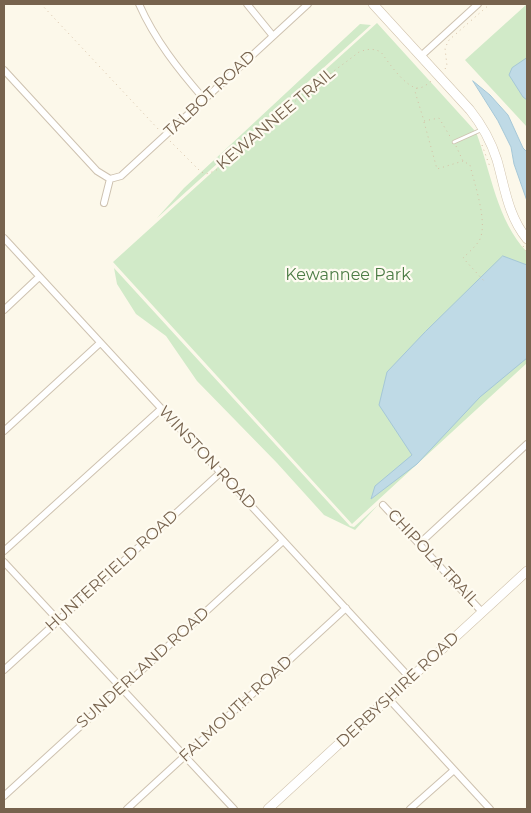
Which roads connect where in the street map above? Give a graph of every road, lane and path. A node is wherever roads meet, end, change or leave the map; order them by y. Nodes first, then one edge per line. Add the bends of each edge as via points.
1 (41, 4) edge
2 (139, 4) edge
3 (247, 4) edge
4 (308, 4) edge
5 (373, 4) edge
6 (478, 4) edge
7 (490, 4) edge
8 (273, 36) junction
9 (421, 56) junction
10 (4, 70) edge
11 (438, 75) junction
12 (418, 88) junction
13 (204, 99) junction
14 (424, 121) junction
15 (483, 128) junction
16 (164, 136) junction
17 (454, 142) junction
18 (463, 161) junction
19 (110, 179) junction
20 (104, 202) dead end
21 (4, 238) edge
22 (527, 239) edge
23 (39, 278) junction
24 (485, 282) dead end
25 (4, 310) edge
26 (100, 343) junction
27 (161, 408) junction
28 (4, 431) edge
29 (527, 444) edge
30 (220, 473) junction
31 (383, 505) dead end
32 (283, 541) junction
33 (419, 544) junction
34 (4, 552) edge
35 (4, 562) edge
36 (527, 571) edge
37 (346, 608) junction
38 (482, 612) junction
39 (58, 620) junction
40 (4, 670) edge
41 (410, 678) junction
42 (120, 689) junction
43 (388, 698) junction
44 (184, 756) junction
45 (454, 770) junction
46 (4, 796) edge
47 (127, 809) edge
48 (234, 809) edge
49 (268, 809) edge
50 (410, 809) edge
51 (490, 809) edge

1 - 16 path, KEWANNEE TRAIL
2 - 13 street via 162,46
3 - 8 street
4 - 8 street, TALBOT ROAD
5 - 9 street
6 - 9 street
7 - 11 path via 449,40 445,48 447,66
8 - 13 street, TALBOT ROAD
9 - 11 street
10 - 19 street via 97,171
11 - 12 path via 426,86
11 - 15 street
12 - 14 path via 415,91
12 - 16 path, KEWANNEE TRAIL via 410,86 381,52 368,49 359,52 302,96 235,158 211,173 200,171
13 - 16 street, TALBOT ROAD
14 - 17 path via 439,118
14 - 18 path via 437,169
15 - 17 lane
15 - 22 street via 496,159 511,213
16 - 19 street, TALBOT ROAD via 121,176
17 - 18 path
18 - 24 path via 470,165 483,232 463,258
19 - 20 street
21 - 23 street, WINSTON ROAD
23 - 25 street
23 - 26 street, WINSTON ROAD
26 - 27 street, WINSTON ROAD
26 - 28 street
27 - 30 street, WINSTON ROAD
27 - 34 street
29 - 33 street
30 - 32 street, WINSTON ROAD
30 - 39 street, HUNTERFIELD ROAD
31 - 33 street, CHIPOLA TRAIL
32 - 37 street, WINSTON ROAD
32 - 42 street, SUNDERLAND ROAD
33 - 38 street, CHIPOLA TRAIL
35 - 39 street
36 - 38 street, DERBYSHIRE ROAD
37 - 41 street, WINSTON ROAD
37 - 44 street, FALMOUTH ROAD
38 - 41 street, DERBYSHIRE ROAD
39 - 40 street, HUNTERFIELD ROAD
39 - 42 street
41 - 43 street, DERBYSHIRE ROAD
42 - 44 street
42 - 46 street, SUNDERLAND ROAD
43 - 45 street
43 - 49 street, DERBYSHIRE ROAD
44 - 47 street, FALMOUTH ROAD
44 - 48 street
45 - 50 street
45 - 51 street

